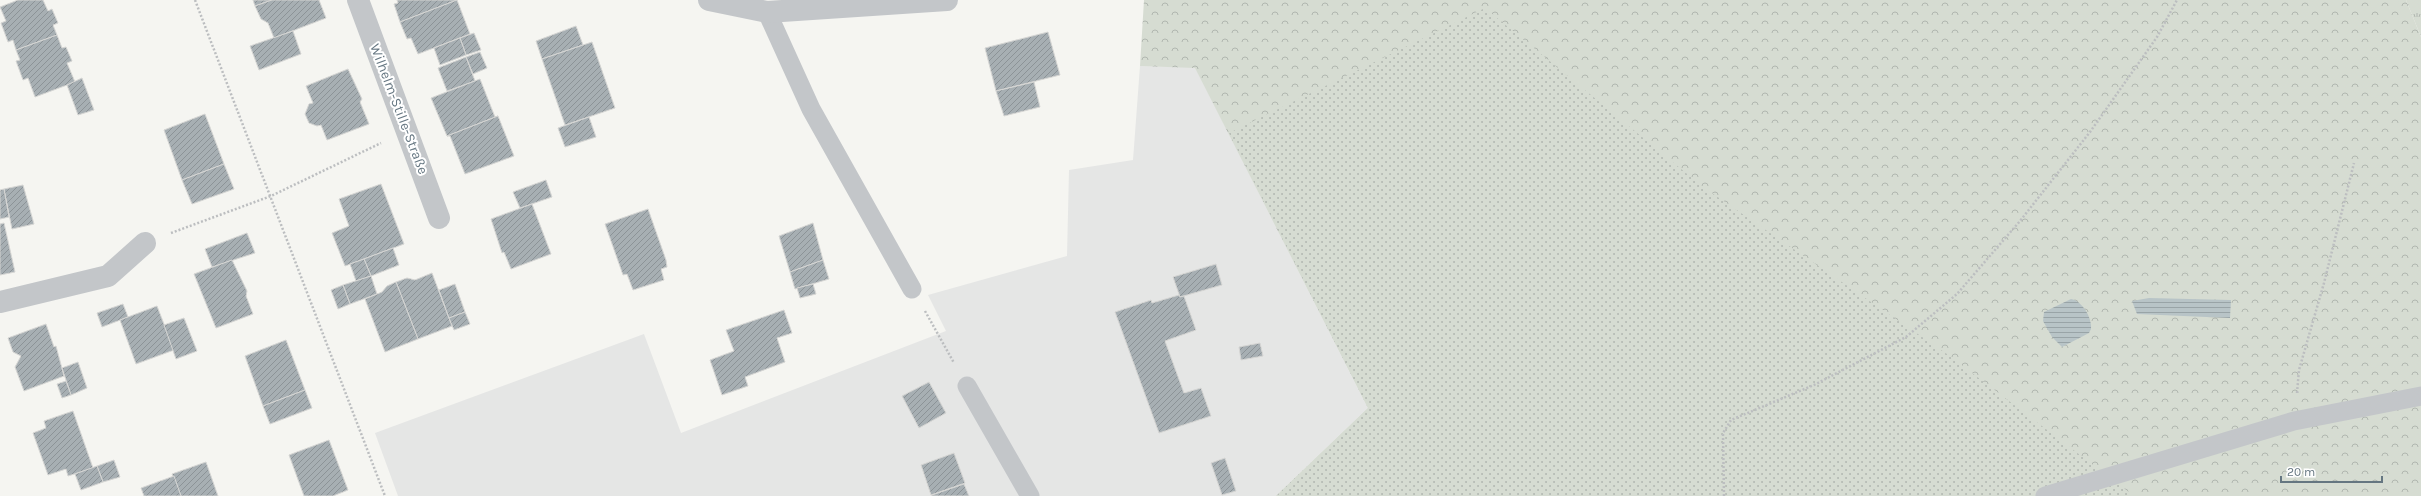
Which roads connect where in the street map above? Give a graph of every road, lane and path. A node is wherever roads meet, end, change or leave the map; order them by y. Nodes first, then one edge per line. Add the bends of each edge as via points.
1 (194, 0) edge
2 (358, 0) edge
3 (709, 0) edge
4 (947, 0) edge
5 (2176, 0) edge
6 (767, 12) junction
7 (407, 131) junction
8 (2354, 163) dead end
9 (271, 196) junction
10 (440, 218) dead end
11 (145, 243) joint
12 (912, 289) joint
13 (0, 302) edge
14 (967, 386) joint
15 (2421, 396) edge
16 (2294, 421) junction
17 (385, 496) edge
18 (1030, 496) edge
19 (1724, 496) edge
20 (2045, 496) edge

1 - 9 path
2 - 7 street, Wilhelm-Stille-Straße
3 - 6 street
4 - 6 street
5 - 19 path via 2157,38 2090,132 2020,221 1957,294 1906,336 1814,385 1731,420 1723,433
6 - 12 lane via 811,109
7 - 9 path
7 - 10 street, Wilhelm-Stille-Straße
8 - 16 path via 2299,370
9 - 11 path
9 - 17 path
11 - 13 street via 108,276
12 - 14 path
14 - 18 lane
15 - 16 lane
16 - 20 lane

